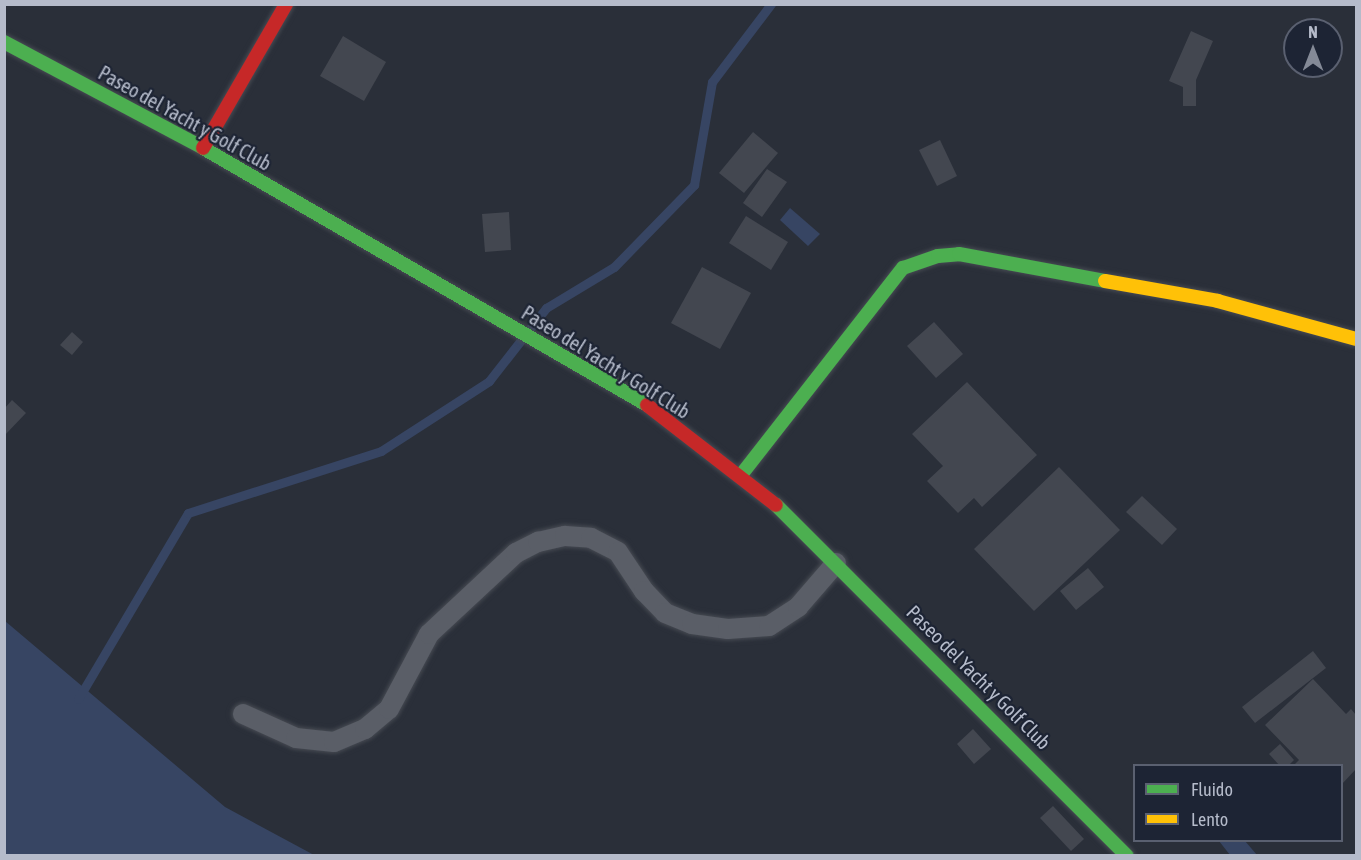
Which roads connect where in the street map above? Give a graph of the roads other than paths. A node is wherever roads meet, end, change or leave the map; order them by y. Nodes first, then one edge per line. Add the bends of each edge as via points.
1 (286, 4) edge
2 (4, 42) edge
3 (203, 148) junction
4 (1356, 339) edge
5 (741, 475) junction
6 (836, 563) junction
7 (243, 714) dead end
8 (1127, 855) edge

1 - 3 main road
2 - 3 main road, Paseo del Yacht y Golf Club
3 - 5 main road, Paseo del Yacht y Golf Club via 649,406
4 - 5 main road via 1218,301 959,254 938,256 903,268 895,276
5 - 6 main road, Paseo del Yacht y Golf Club
6 - 7 lane via 798,607 769,626 728,629 692,624 665,613 644,591 618,552 591,538 566,536 538,542 516,553 429,634 389,709 365,729 334,742 296,738
6 - 8 main road, Paseo del Yacht y Golf Club

